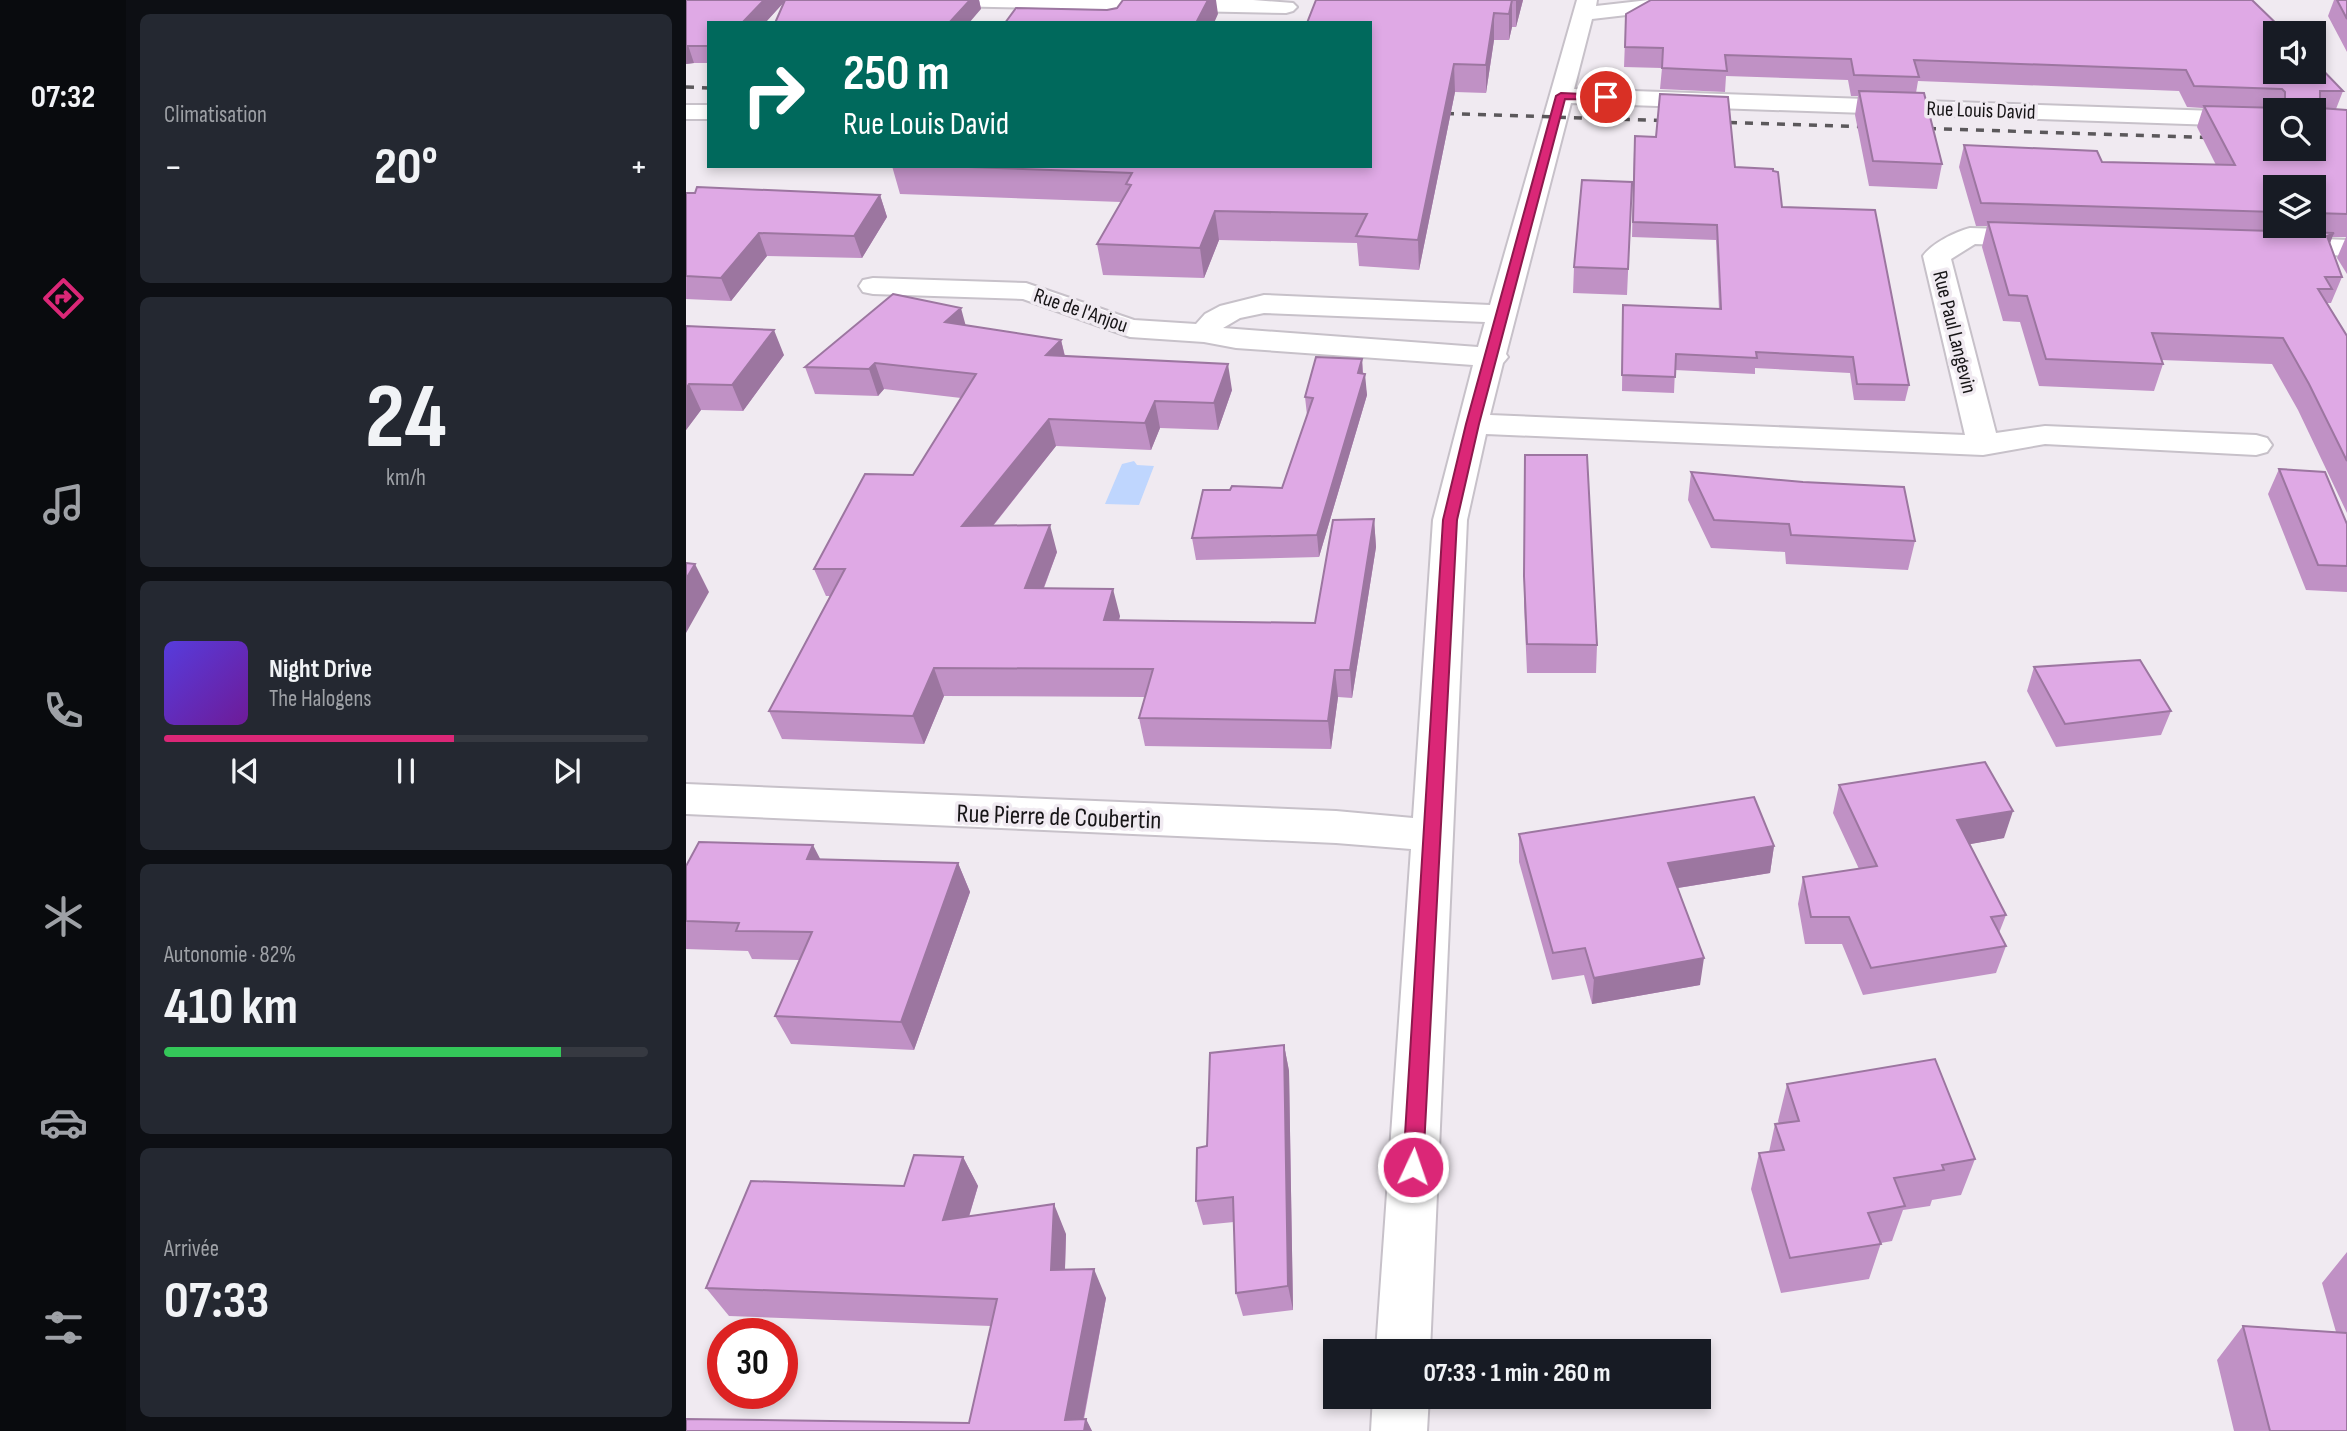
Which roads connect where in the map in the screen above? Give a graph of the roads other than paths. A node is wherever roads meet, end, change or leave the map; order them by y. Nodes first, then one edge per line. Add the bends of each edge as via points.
1 (945, 0) edge
2 (1704, 0) edge
3 (1100, 2) edge
4 (1286, 7) dead end
5 (1585, 7) edge
6 (1561, 96) junction
7 (686, 111) edge
8 (707, 112) edge
9 (2263, 120) edge
10 (2068, 239) edge
11 (2249, 244) edge
12 (2347, 248) edge
13 (873, 286) dead end
14 (1503, 314) junction
15 (1204, 333) junction
16 (1493, 357) junction
17 (1472, 424) junction
18 (1983, 445) junction
19 (2256, 445) dead end
20 (686, 799) edge
21 (1432, 835) junction
22 (1404, 1339) edge
23 (1400, 1409) edge
24 (1399, 1431) edge

1 - 3 street
2 - 5 street
3 - 4 street
5 - 6 street
6 - 9 street, Rue Louis David
6 - 14 street
7 - 8 street
10 - 18 street, Rue Paul Langevin via 1970,236 1937,256
11 - 12 street
13 - 15 street, Rue de l'Anjou via 1026,291 1130,328
14 - 15 street via 1264,304 1231,310 1209,323
14 - 16 street
15 - 16 street, Rue de l'Anjou
16 - 17 street
17 - 18 street
17 - 21 street via 1450,520
18 - 19 street via 2045,435
20 - 21 street, Rue Pierre de Coubertin
21 - 22 street
23 - 24 street

